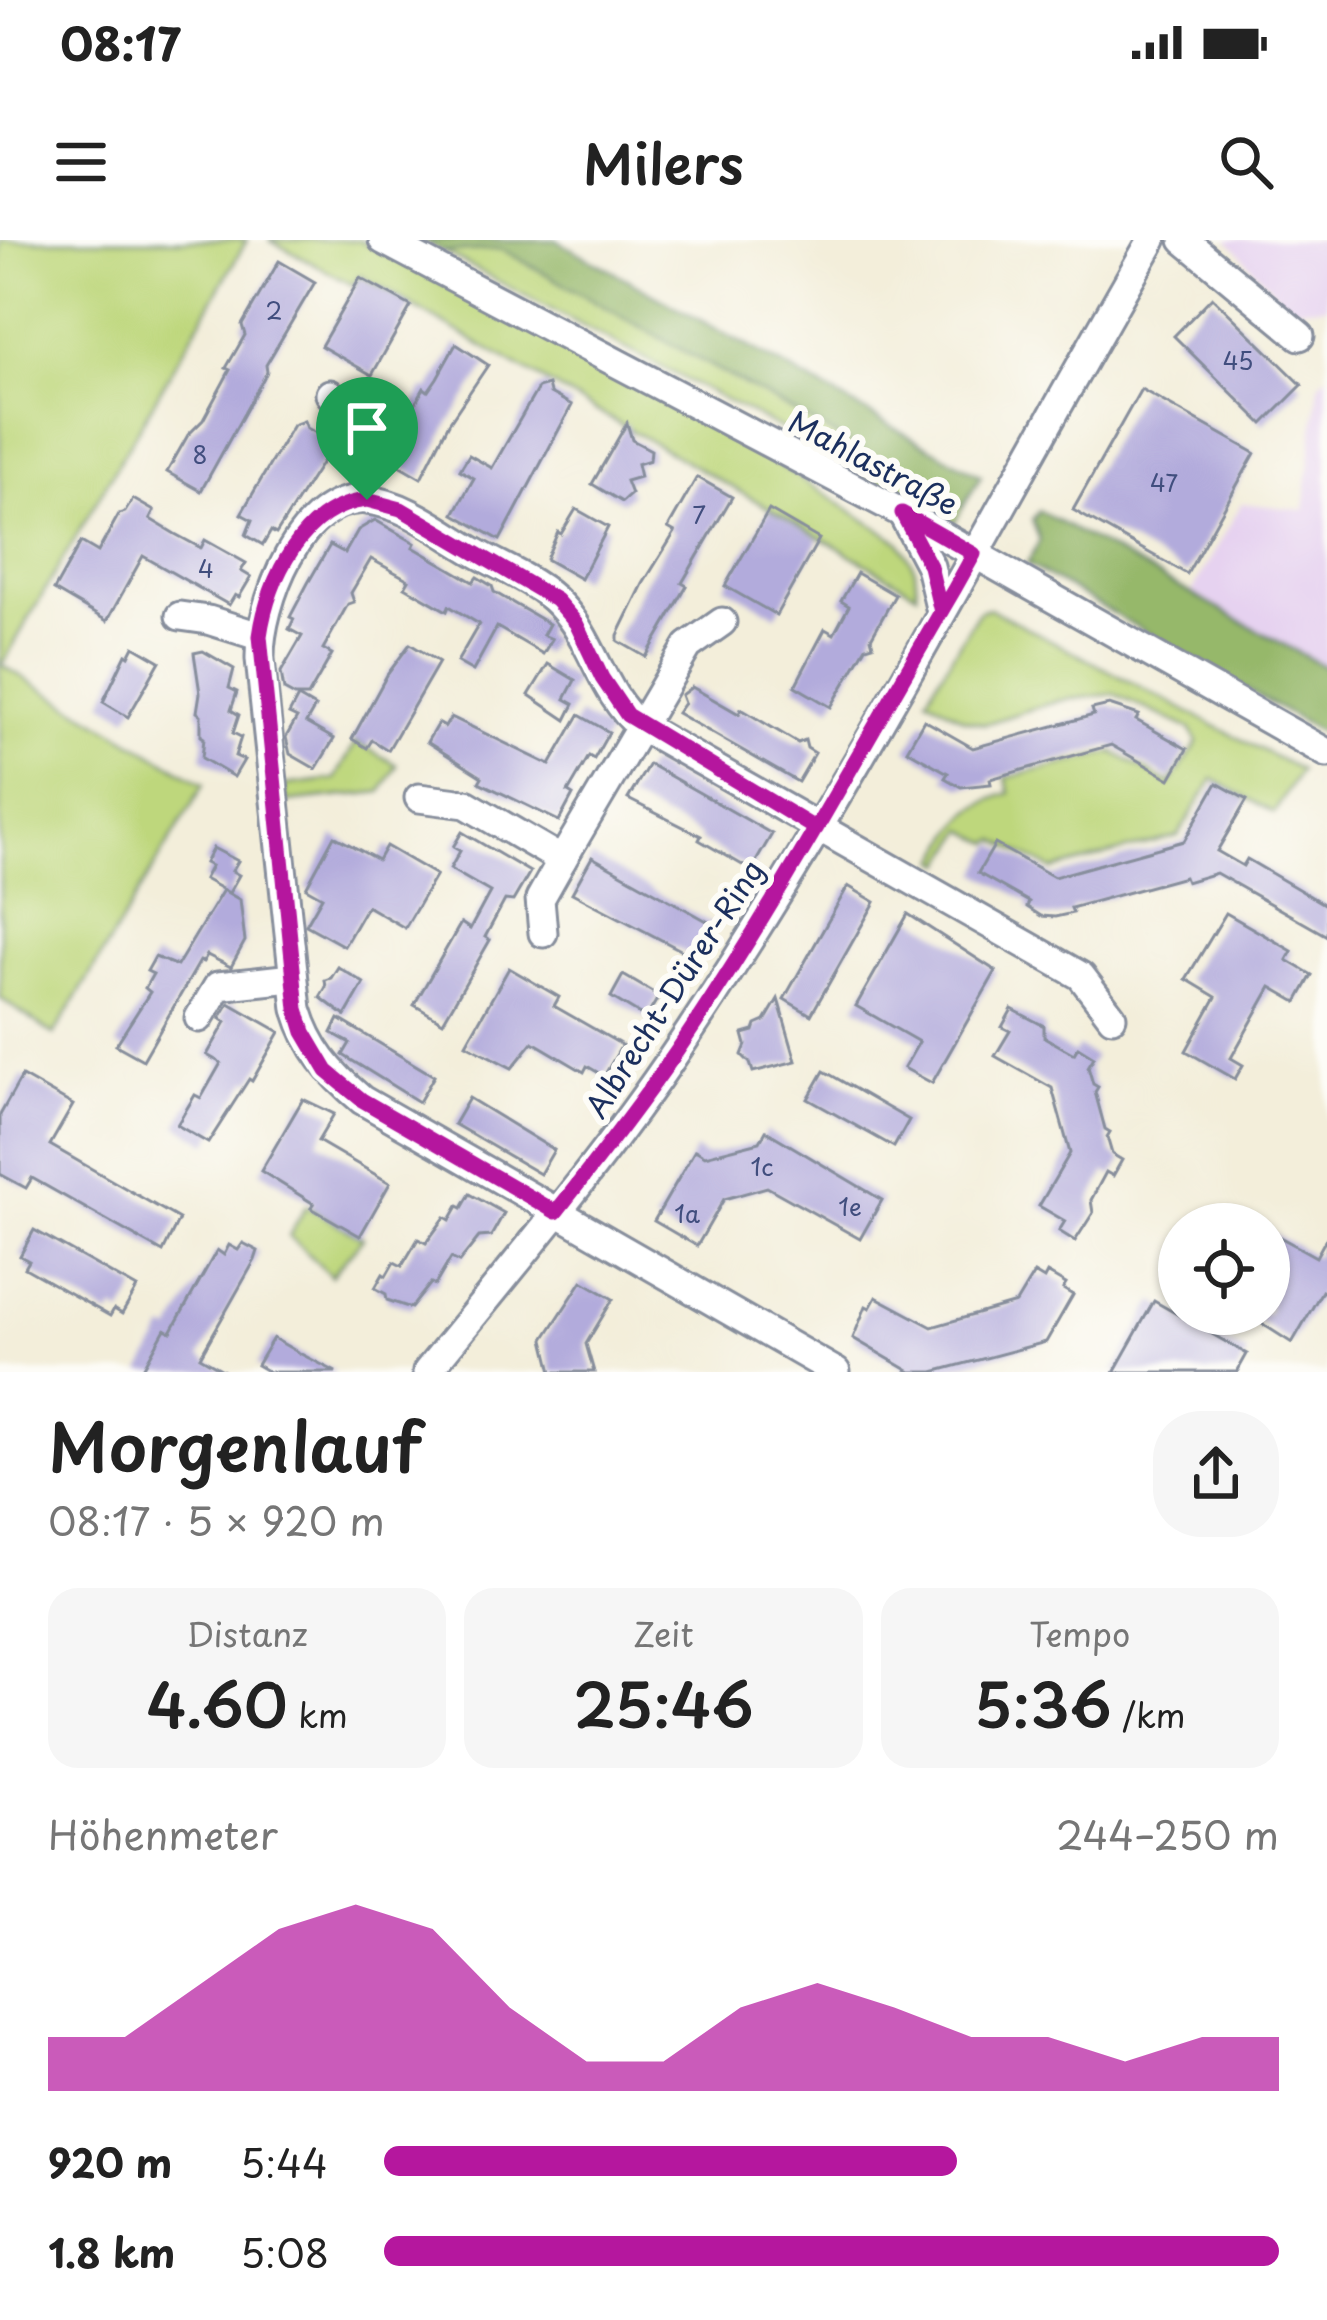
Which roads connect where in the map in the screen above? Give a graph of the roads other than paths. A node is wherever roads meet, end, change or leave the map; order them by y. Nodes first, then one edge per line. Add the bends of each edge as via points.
1 (383, 240) edge
2 (1152, 240) edge
3 (1184, 240) edge
4 (1300, 336) dead end
5 (330, 394) dead end
6 (367, 500) junction
7 (902, 513) junction
8 (974, 554) junction
9 (941, 612) junction
10 (180, 616) dead end
11 (722, 622) dead end
12 (260, 636) junction
13 (640, 726) junction
14 (1327, 753) edge
15 (419, 798) dead end
16 (816, 829) junction
17 (562, 860) junction
18 (543, 934) dead end
19 (292, 978) junction
20 (1112, 1017) dead end
21 (199, 1018) dead end
22 (556, 1212) junction
23 (427, 1372) edge
24 (836, 1372) edge

1 - 7 street, Mahlastraße
2 - 8 street, Albrecht-Dürer-Ring
3 - 4 street
5 - 6 street via 349,416
6 - 12 street via 334,507 304,534 270,593
6 - 13 street via 401,509 556,600 614,699
7 - 8 street, Mahlastraße
7 - 9 street via 930,566
8 - 9 street, Albrecht-Dürer-Ring
8 - 14 street, Mahlastraße
9 - 16 street, Albrecht-Dürer-Ring
10 - 12 street
11 - 13 street via 688,646
12 - 19 street
13 - 16 street
13 - 17 street
15 - 17 street via 466,804
16 - 20 street via 1081,976
16 - 22 street, Albrecht-Dürer-Ring via 676,1052
17 - 18 street via 540,899
19 - 21 street via 218,986
19 - 22 street via 304,1032 327,1071 362,1100
22 - 23 street, Albrecht-Dürer-Ring
22 - 24 street

